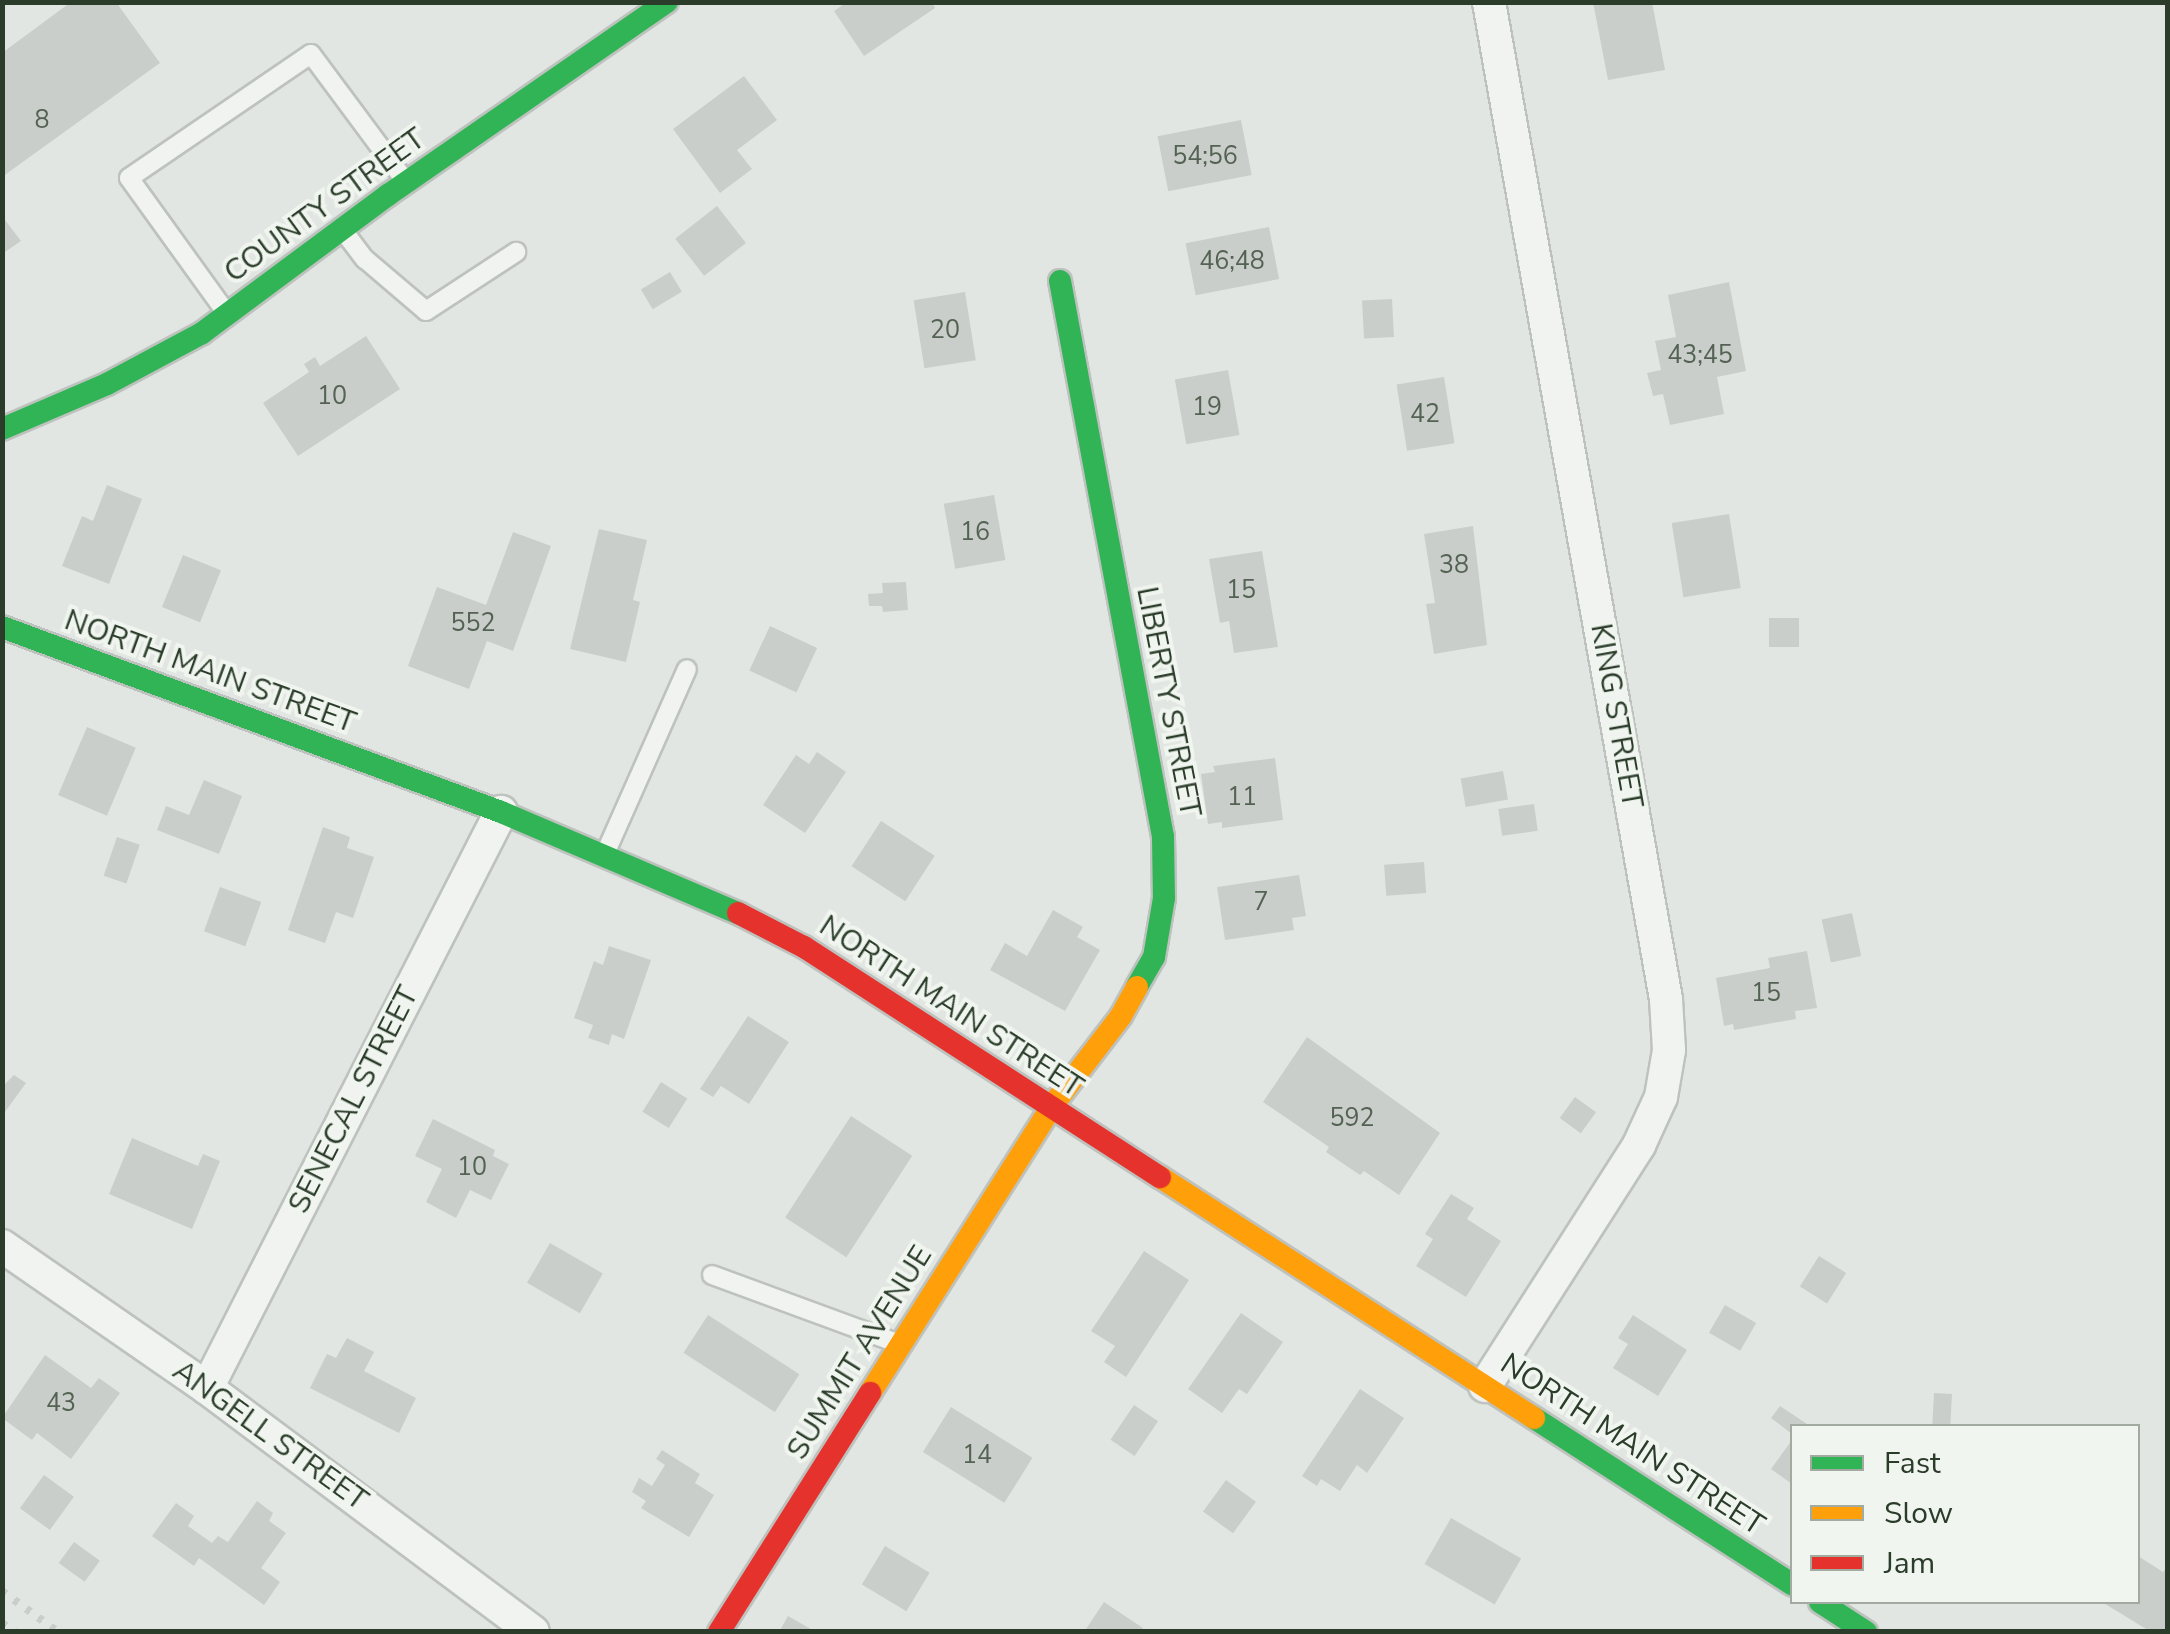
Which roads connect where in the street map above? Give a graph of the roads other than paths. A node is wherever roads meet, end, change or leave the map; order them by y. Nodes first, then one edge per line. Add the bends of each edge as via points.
1 (666, 2) edge
2 (1489, 2) edge
3 (406, 183) junction
4 (342, 229) junction
5 (516, 252) dead end
6 (1060, 281) dead end
7 (227, 314) junction
8 (2, 429) edge
9 (2, 628) edge
10 (687, 669) dead end
11 (501, 812) junction
12 (604, 855) junction
13 (1052, 1106) junction
14 (2, 1246) edge
15 (712, 1275) dead end
16 (901, 1344) junction
17 (1486, 1386) junction
18 (208, 1388) junction
19 (1790, 1583) edge
20 (1823, 1604) edge
21 (533, 1632) edge
22 (719, 1632) edge
23 (1866, 1632) edge

1 - 3 street, COUNTY STREET
2 - 17 street, KING STREET via 1666,999 1669,1050 1661,1097 1639,1145
3 - 4 street, COUNTY STREET
3 - 7 lane via 312,54 129,178
4 - 5 lane via 426,310
4 - 7 street, COUNTY STREET
6 - 13 street, LIBERTY STREET via 1163,837 1164,898 1154,957 1120,1016
7 - 8 street, COUNTY STREET via 107,384
9 - 11 street, NORTH MAIN STREET
10 - 12 lane
11 - 12 street, NORTH MAIN STREET
11 - 18 street, SENECAL STREET
12 - 13 street, NORTH MAIN STREET via 804,947
13 - 16 street, SUMMIT AVENUE
13 - 17 street, NORTH MAIN STREET
14 - 18 street, ANGELL STREET
15 - 16 lane
16 - 22 street, SUMMIT AVENUE
17 - 19 street, NORTH MAIN STREET
18 - 21 street, ANGELL STREET
20 - 23 street

